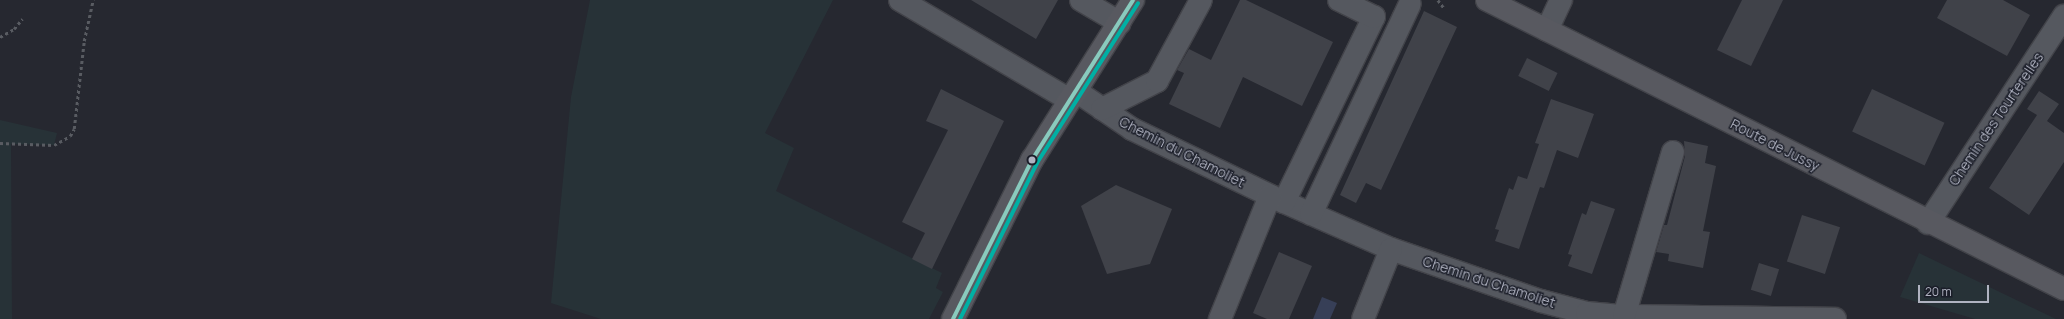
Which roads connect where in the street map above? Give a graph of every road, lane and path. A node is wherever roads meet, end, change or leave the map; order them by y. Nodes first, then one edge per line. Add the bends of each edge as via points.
1 (93, 0) edge
2 (900, 0) edge
3 (1081, 0) edge
4 (1133, 0) edge
5 (1201, 0) edge
6 (1339, 0) edge
7 (1438, 0) edge
8 (1487, 0) edge
9 (1561, 0) edge
10 (1410, 4) dead end
11 (1444, 8) dead end
12 (2064, 16) edge
13 (22, 19) dead end
14 (1120, 23) junction
15 (1547, 30) junction
16 (0, 37) edge
17 (1073, 96) junction
18 (1102, 109) junction
19 (0, 143) edge
20 (1672, 152) dead end
21 (1277, 199) junction
22 (1311, 214) junction
23 (1928, 223) junction
24 (1391, 249) junction
25 (2064, 290) edge
26 (1587, 316) edge
27 (1624, 316) junction
28 (953, 319) edge
29 (1220, 319) edge
30 (1363, 319) edge
31 (1835, 319) edge

1 - 19 path via 84,41 74,129 70,136 54,146
2 - 17 street, Chemin du Chamoliet
3 - 14 street
4 - 14 main road
5 - 18 street via 1157,81
6 - 21 street via 1374,17
7 - 11 path
8 - 15 main road, Route de Jussy
9 - 15 street
10 - 22 street
12 - 23 street, Chemin des Tourterelles
13 - 16 path via 14,29
14 - 17 main road
15 - 23 main road, Route de Jussy
17 - 18 street, Chemin du Chamoliet
17 - 28 main road via 1032,160
18 - 21 street, Chemin du Chamoliet via 1132,129
20 - 27 street
21 - 22 street, Chemin du Chamoliet
21 - 29 street
22 - 24 street, Chemin du Chamoliet
23 - 25 main road, Route de Jussy
24 - 26 street, Chemin du Chamoliet
24 - 30 street
26 - 27 street, Chemin du Chamoliet
27 - 31 street, Chemin du Chamoliet

